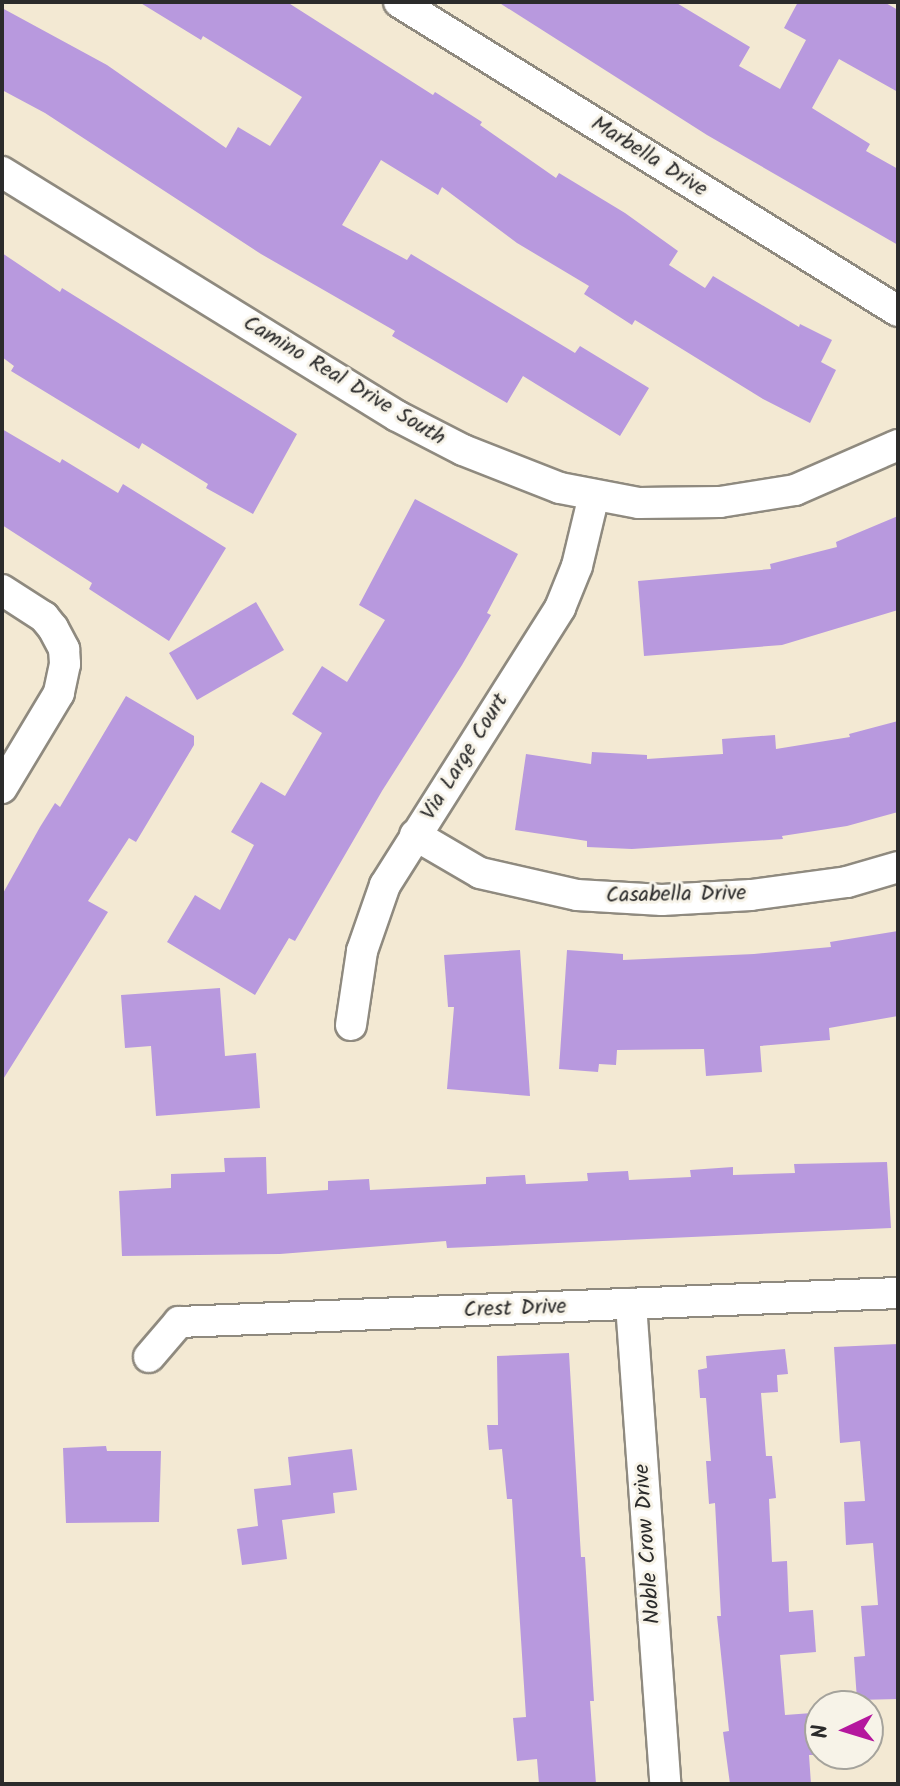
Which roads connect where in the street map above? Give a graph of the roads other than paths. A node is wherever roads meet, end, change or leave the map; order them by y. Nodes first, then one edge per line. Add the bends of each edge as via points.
1 (399, 2) edge
2 (2, 172) edge
3 (898, 311) edge
4 (898, 445) edge
5 (594, 495) junction
6 (2, 590) edge
7 (2, 788) edge
8 (415, 835) junction
9 (898, 867) edge
10 (351, 1025) dead end
11 (898, 1293) edge
12 (631, 1304) junction
13 (149, 1357) dead end
14 (665, 1784) edge

1 - 3 street, Marbella Drive
2 - 5 street, Camino Real Drive South via 397,416 463,450 560,488
4 - 5 street, Camino Real Drive South via 795,490 720,502 639,503
5 - 8 street, Via Large Court via 577,566 560,608
6 - 7 street via 44,617 64,649 65,664 59,693
8 - 9 street, Casabella Drive via 480,873 577,895 662,900 751,895 847,882
8 - 10 street, Via Large Court via 385,885 362,951
11 - 12 street, Crest Drive
12 - 13 street, Crest Drive via 179,1322
12 - 14 street, Noble Crow Drive

